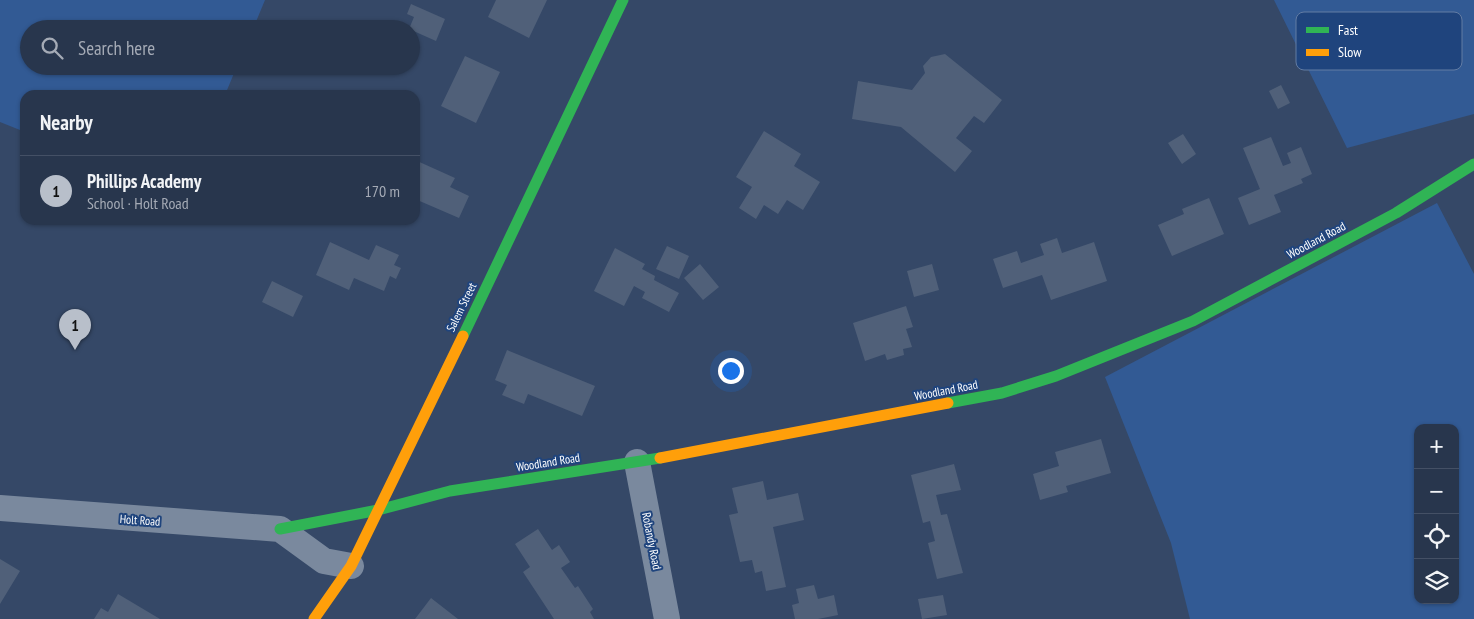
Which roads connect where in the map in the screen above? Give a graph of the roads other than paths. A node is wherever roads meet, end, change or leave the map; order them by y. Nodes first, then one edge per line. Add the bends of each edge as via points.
1 (623, 0) edge
2 (1474, 164) edge
3 (637, 462) junction
4 (0, 508) edge
5 (378, 510) junction
6 (280, 529) junction
7 (351, 566) junction
8 (314, 619) edge
9 (667, 619) edge

1 - 5 street, Salem Street
2 - 3 street, Woodland Road via 1396,213 1193,321 1056,376 1002,393
3 - 5 street, Woodland Road via 450,491
3 - 9 street, Robandy Road
4 - 6 street, Holt Road
5 - 6 street, Holt Road
5 - 7 street, Salem Street
6 - 7 street via 324,561
7 - 8 street, Salem Street

